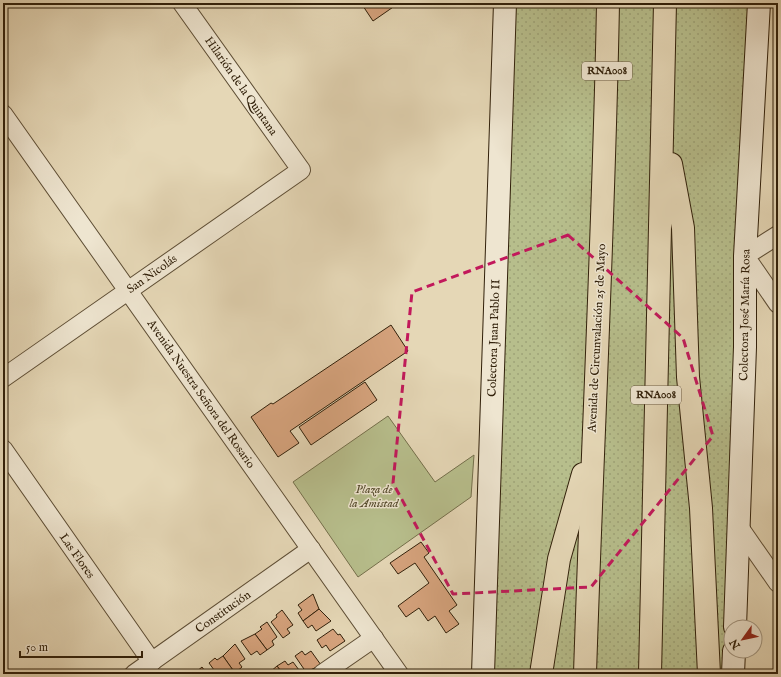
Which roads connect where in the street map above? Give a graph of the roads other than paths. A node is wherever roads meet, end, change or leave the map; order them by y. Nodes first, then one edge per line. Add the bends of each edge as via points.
1 (182, 3) edge
2 (505, 3) edge
3 (608, 3) edge
4 (665, 3) edge
5 (759, 3) edge
6 (3, 114) edge
7 (663, 116) junction
8 (301, 170) joint
9 (778, 235) edge
10 (745, 256) junction
11 (128, 291) junction
12 (778, 304) edge
13 (3, 378) edge
14 (592, 440) junction
15 (3, 449) edge
16 (739, 527) junction
17 (311, 549) junction
18 (778, 583) edge
19 (735, 619) edge
20 (374, 638) junction
21 (734, 659) edge
22 (152, 662) junction
23 (134, 674) edge
24 (322, 674) edge
25 (399, 674) edge
26 (483, 674) edge
27 (541, 674) edge
28 (584, 674) edge
29 (650, 674) edge
30 (709, 674) edge
31 (733, 674) edge

1 - 8 street, Hilarión de la Quintana
2 - 26 main road, Colectora Juan Pablo II
3 - 14 highway, Avenida de Circunvalación 25 de Mayo / RNA008 via 606,139
4 - 7 highway, RNA008
5 - 10 main road, Colectora José María Rosa
6 - 11 street, Avenida Nuestra Señora del Rosario
7 - 29 highway, RNA008
7 - 30 highway via 683,228 688,377 701,508
8 - 11 street, San Nicolás
9 - 10 street
10 - 12 street
10 - 16 main road, Colectora José María Rosa via 745,347
11 - 13 street, San Nicolás
11 - 17 street, Avenida Nuestra Señora del Rosario
14 - 27 highway via 559,559
14 - 28 highway, Avenida de Circunvalación 25 de Mayo / RNA008
15 - 22 street, Las Flores
16 - 18 street
16 - 19 main road, Colectora José María Rosa
17 - 20 street, Avenida Nuestra Señora del Rosario
17 - 22 street, Constitución
20 - 24 street
20 - 25 street, Avenida Nuestra Señora del Rosario
21 - 31 main road
22 - 23 street, Constitución

